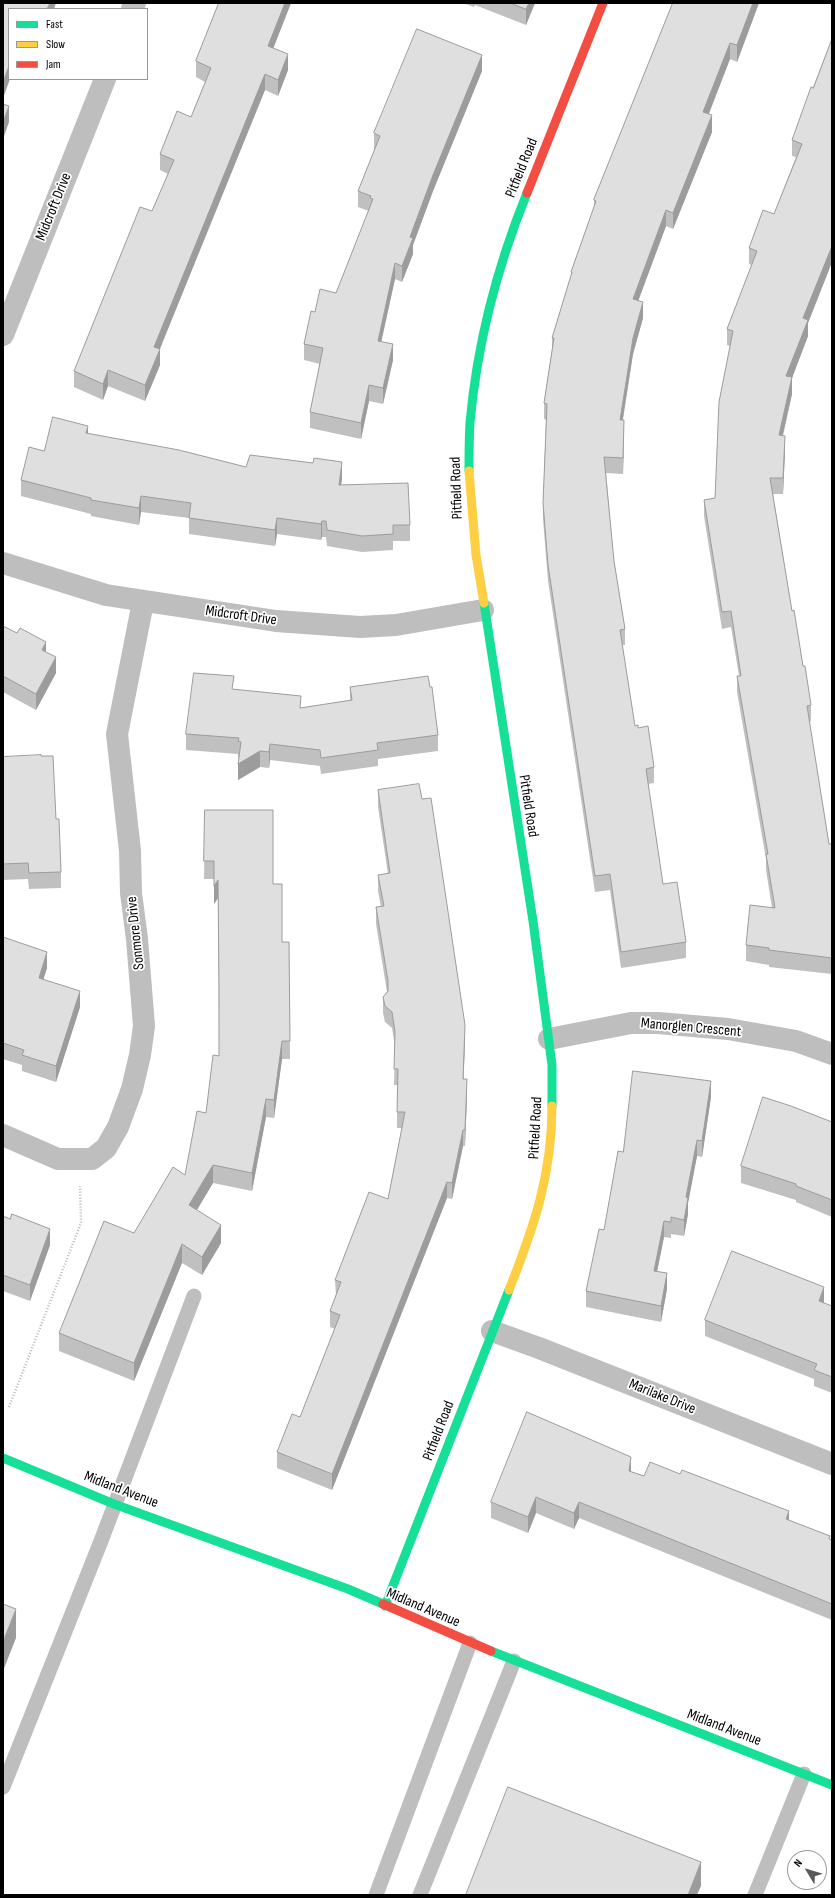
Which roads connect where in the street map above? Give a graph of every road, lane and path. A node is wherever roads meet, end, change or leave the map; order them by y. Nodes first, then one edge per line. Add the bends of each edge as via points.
1 (603, 3) edge
2 (105, 80) edge
3 (3, 335) edge
4 (3, 563) edge
5 (143, 602) junction
6 (483, 610) junction
7 (549, 1039) junction
8 (832, 1054) edge
9 (3, 1135) edge
10 (80, 1160) junction
11 (194, 1296) dead end
12 (492, 1331) junction
13 (9, 1407) dead end
14 (3, 1458) edge
15 (832, 1464) edge
16 (114, 1504) junction
17 (385, 1606) junction
18 (470, 1643) junction
19 (514, 1661) junction
20 (804, 1774) junction
21 (832, 1785) edge
22 (3, 1787) edge
23 (376, 1895) edge
24 (420, 1895) edge
25 (755, 1895) edge

1 - 6 street, Pitfield Road via 509,238 491,298 482,341 470,423 469,473 471,518
2 - 3 street, Midcroft Drive
4 - 5 street, Midcroft Drive via 106,595
5 - 6 street, Midcroft Drive via 276,622 360,627 396,625
5 - 10 street, Sonmore Drive via 117,734 130,850 144,1026 132,1089 118,1127 106,1148 92,1159
6 - 7 street, Pitfield Road via 533,921
7 - 8 street, Manorglen Crescent via 631,1023 658,1023 728,1028 796,1041
7 - 12 street, Pitfield Road via 552,1065 552,1134 546,1174 536,1216
9 - 10 street, Sonmore Drive via 58,1159
10 - 13 path via 81,1223
11 - 16 lane
12 - 15 street, Marilake Drive
12 - 17 street, Pitfield Road
14 - 16 street, Midland Avenue
16 - 17 street, Midland Avenue via 348,1589
16 - 22 lane
17 - 18 street, Midland Avenue
18 - 19 street, Midland Avenue
18 - 23 lane
19 - 20 street, Midland Avenue
19 - 24 lane
20 - 21 street, Midland Avenue
20 - 25 lane

